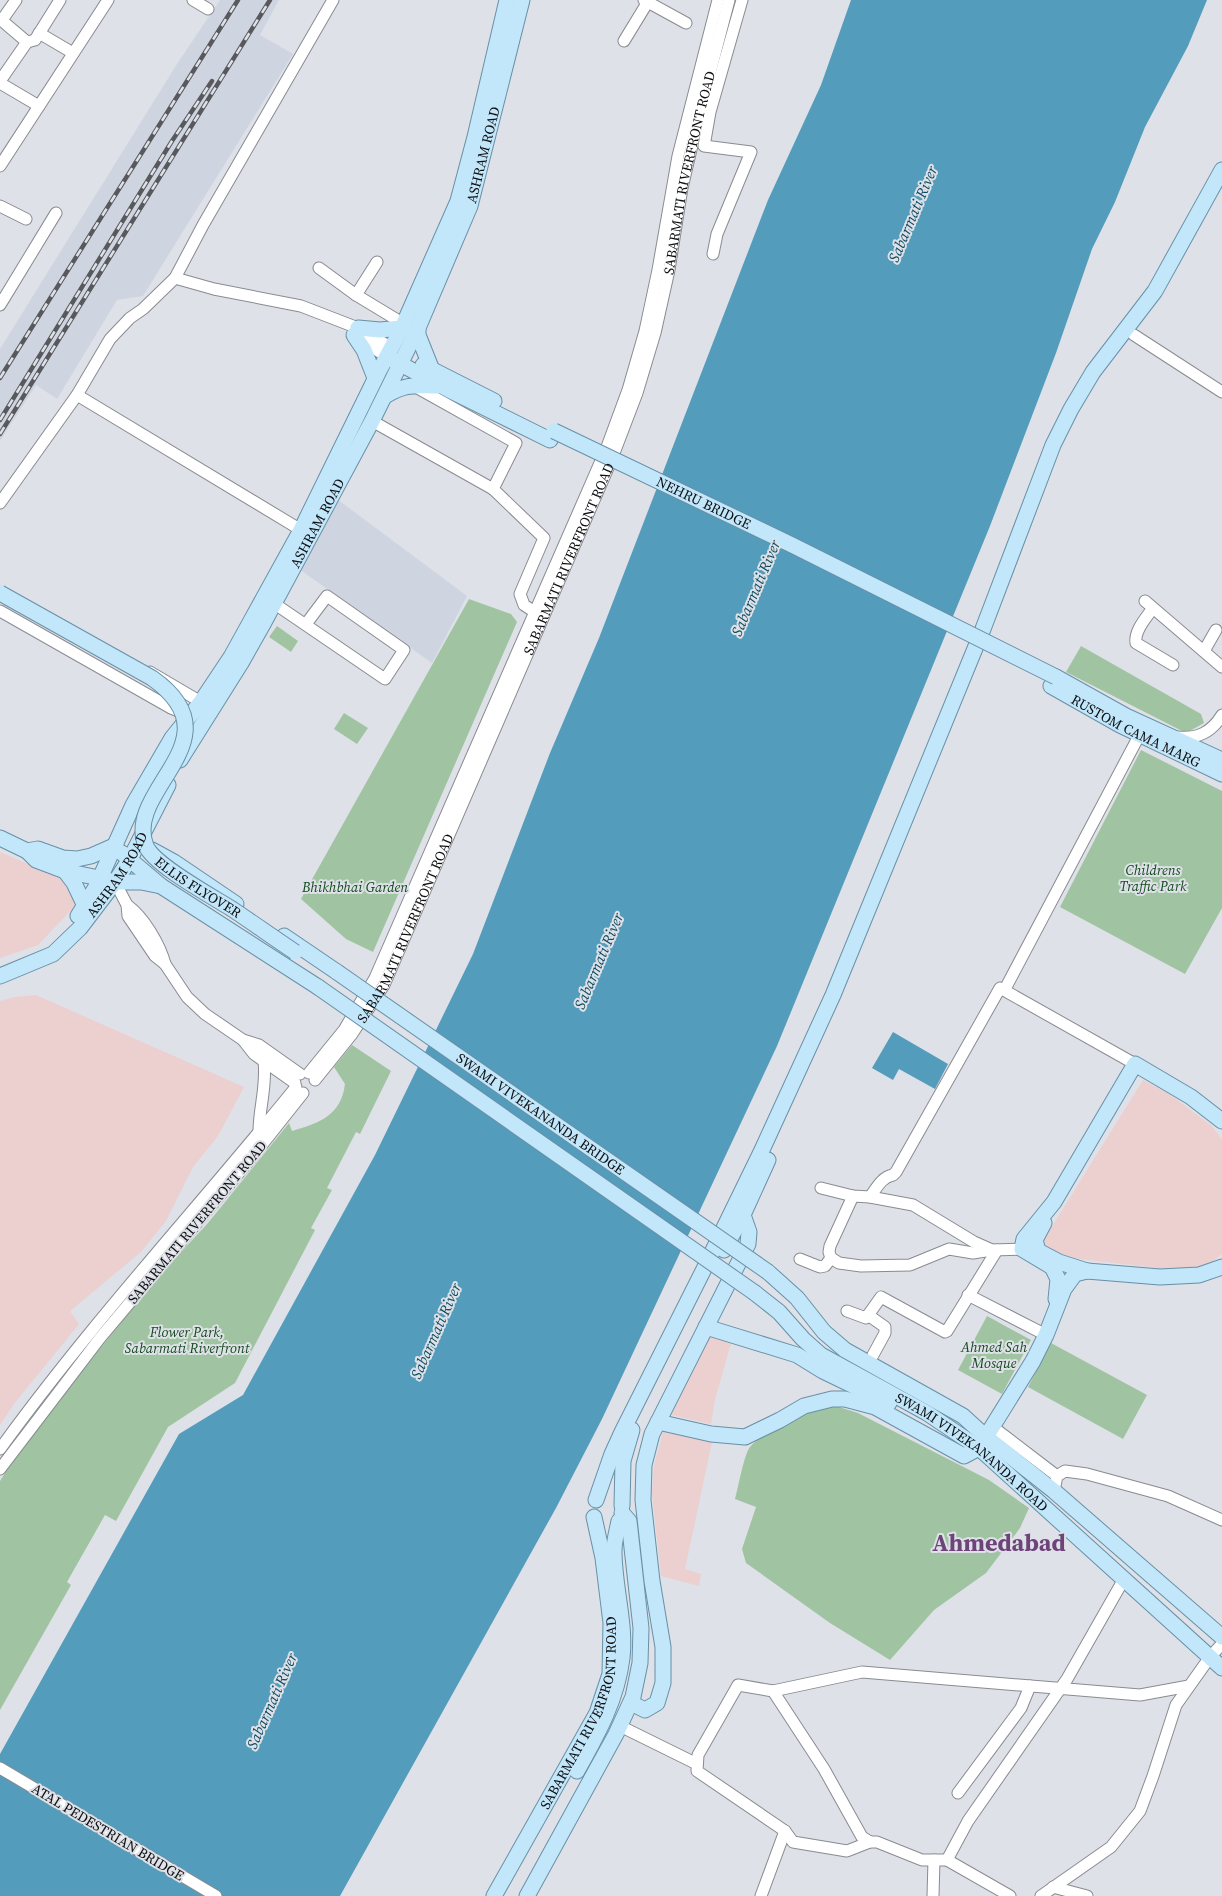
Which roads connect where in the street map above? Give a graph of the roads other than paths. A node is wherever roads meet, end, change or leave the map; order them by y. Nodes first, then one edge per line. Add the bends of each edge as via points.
1 (16, 0) edge
2 (60, 0) edge
3 (108, 0) edge
4 (193, 0) edge
5 (332, 0) edge
6 (507, 0) edge
7 (522, 0) edge
8 (718, 0) edge
9 (729, 0) edge
10 (742, 0) edge
11 (647, 1) edge
12 (208, 9) dead end
13 (1, 20) edge
14 (686, 24) dead end
15 (39, 33) junction
16 (624, 41) dead end
17 (27, 42) junction
18 (73, 53) junction
19 (0, 82) edge
20 (40, 106) junction
21 (705, 111) junction
22 (0, 166) edge
23 (1222, 170) edge
24 (1222, 188) edge
25 (674, 205) junction
26 (0, 206) edge
27 (56, 213) dead end
28 (26, 219) dead end
29 (713, 254) dead end
30 (377, 262) dead end
31 (320, 268) dead end
32 (175, 278) junction
33 (356, 295) junction
34 (0, 305) edge
35 (408, 327) junction
36 (353, 329) junction
37 (1134, 335) junction
38 (389, 352) junction
39 (403, 360) junction
40 (432, 370) junction
41 (375, 378) junction
42 (414, 386) junction
43 (442, 386) junction
44 (1222, 392) edge
45 (77, 395) junction
46 (385, 396) junction
47 (372, 421) junction
48 (552, 435) junction
49 (493, 488) junction
50 (0, 503) edge
51 (300, 530) junction
52 (0, 589) edge
53 (0, 593) edge
54 (0, 601) edge
55 (275, 604) junction
56 (0, 611) edge
57 (539, 615) junction
58 (306, 624) junction
59 (1216, 630) dead end
60 (1204, 652) junction
61 (1173, 665) dead end
62 (1222, 667) edge
63 (1053, 681) junction
64 (202, 702) junction
65 (1222, 715) edge
66 (189, 716) junction
67 (1140, 734) junction
68 (1175, 737) junction
69 (1222, 760) edge
70 (1222, 774) edge
71 (0, 838) edge
72 (139, 843) junction
73 (114, 846) junction
74 (27, 851) junction
75 (130, 860) junction
76 (65, 871) junction
77 (99, 878) junction
78 (115, 882) junction
79 (161, 886) junction
80 (85, 906) junction
81 (315, 959) junction
82 (0, 966) edge
83 (0, 976) edge
84 (310, 981) junction
85 (1005, 989) junction
86 (243, 1040) junction
87 (264, 1061) junction
88 (1136, 1064) junction
89 (303, 1082) junction
90 (1222, 1121) edge
91 (259, 1132) junction
92 (227, 1179) junction
93 (821, 1188) dead end
94 (853, 1196) junction
95 (870, 1197) junction
96 (1054, 1202) junction
97 (743, 1215) junction
98 (1022, 1249) junction
99 (994, 1250) junction
100 (831, 1258) junction
101 (800, 1259) dead end
102 (1222, 1267) edge
103 (1087, 1271) junction
104 (755, 1293) joint
105 (968, 1294) junction
106 (847, 1311) dead end
107 (1054, 1312) junction
108 (868, 1316) junction
109 (706, 1327) junction
110 (1046, 1335) junction
111 (873, 1355) dead end
112 (658, 1422) junction
113 (948, 1425) junction
114 (986, 1437) junction
115 (3, 1453) edge
116 (0, 1469) edge
117 (1055, 1484) junction
118 (596, 1500) junction
119 (621, 1513) junction
120 (594, 1518) junction
121 (1222, 1520) edge
122 (1124, 1579) junction
123 (1222, 1637) edge
124 (1222, 1644) edge
125 (1210, 1657) junction
126 (1222, 1668) edge
127 (1030, 1686) junction
128 (1189, 1686) junction
129 (1061, 1689) junction
130 (773, 1691) junction
131 (631, 1702) junction
132 (620, 1726) junction
133 (698, 1764) junction
134 (0, 1768) edge
135 (958, 1793) dead end
136 (785, 1831) junction
137 (870, 1842) junction
138 (934, 1860) junction
139 (947, 1860) junction
140 (1053, 1887) junction
141 (216, 1896) edge
142 (494, 1896) edge
143 (505, 1896) edge
144 (527, 1896) edge
145 (761, 1896) edge
146 (933, 1896) edge
147 (1010, 1896) edge
148 (1041, 1896) edge
149 (1087, 1896) edge

1 - 13 street
2 - 15 street
3 - 18 street
4 - 12 street
5 - 32 street
6 - 35 main road, ASHRAM ROAD via 458,201
7 - 35 main road, ASHRAM ROAD via 470,206
8 - 25 street, SABARMATI RIVERFRONT ROAD via 690,107
9 - 21 street, SABARMATI RIVERFRONT ROAD
10 - 21 street
11 - 14 street
11 - 16 street
13 - 17 street
15 - 17 street via 35,40
15 - 18 street
17 - 19 street
18 - 20 street
19 - 20 street
20 - 22 street
21 - 25 street, SABARMATI RIVERFRONT ROAD
21 - 29 street via 704,146 750,152
23 - 118 main road via 1155,291 1093,372 1053,445 983,629 833,995 762,1150 622,1432
24 - 37 main road via 1164,297
25 - 57 street, SABARMATI RIVERFRONT ROAD via 669,270 637,393 607,470
26 - 28 street
27 - 34 street
30 - 33 street
31 - 33 street
32 - 36 street via 301,306
32 - 45 street via 110,339
33 - 35 street
35 - 36 main road
35 - 38 main road, ASHRAM ROAD
35 - 39 main road, ASHRAM ROAD
35 - 40 main road via 418,335
36 - 38 street
36 - 41 main road
37 - 44 street
37 - 97 main road via 1099,379 1061,450 992,631 839,1001
38 - 39 main road
38 - 41 main road, ASHRAM ROAD
39 - 40 main road, NEHRU BRIDGE
39 - 43 main road, NEHRU BRIDGE
39 - 46 main road, ASHRAM ROAD
40 - 48 main road, NEHRU BRIDGE
41 - 51 main road, ASHRAM ROAD
42 - 43 main road
42 - 46 main road via 400,388
42 - 49 street via 516,443
43 - 48 main road, NEHRU BRIDGE
45 - 50 street
45 - 51 street
46 - 47 main road, ASHRAM ROAD
47 - 49 street
47 - 55 main road, ASHRAM ROAD
48 - 63 main road, NEHRU BRIDGE via 642,486 773,545
49 - 57 street via 544,538 520,594 524,605
51 - 64 main road, ASHRAM ROAD via 252,620
52 - 64 street
53 - 81 main road, ELLIS FLYOVER, bridge via 166,688 180,708 185,724 184,737 181,750 145,817 143,833 146,848 178,875 295,952
54 - 84 main road, ELLIS FLYOVER via 162,696 174,713 176,740 137,817 135,835 140,852 172,881 282,955
55 - 58 street
55 - 72 main road, ASHRAM ROAD via 183,755
56 - 66 street
57 - 89 street, SABARMATI RIVERFRONT ROAD via 384,986 352,1034
58 - 58 street via 386,679 404,650 327,596
59 - 60 street
60 - 61 street via 1149,604 1135,637 1136,643
60 - 62 street
63 - 67 main road, RUSTOM CAMA MARG
63 - 68 main road, RUSTOM CAMA MARG
64 - 66 main road, ASHRAM ROAD
65 - 68 street via 1199,736
66 - 73 main road, ASHRAM ROAD via 172,738
67 - 70 main road, RUSTOM CAMA MARG
67 - 85 street
68 - 69 main road, RUSTOM CAMA MARG
71 - 74 main road
72 - 73 main road
72 - 75 main road, ASHRAM ROAD
72 - 81 main road via 174,862
73 - 74 main road via 77,859 38,850
73 - 75 main road
73 - 77 main road, ASHRAM ROAD
74 - 76 main road via 36,860
75 - 78 main road, ASHRAM ROAD
75 - 79 main road
76 - 77 main road
76 - 80 main road
77 - 78 main road
77 - 80 main road, ASHRAM ROAD
78 - 79 main road
78 - 83 main road, ASHRAM ROAD via 80,928 54,954
78 - 86 street via 187,997 205,1014
79 - 84 main road
80 - 82 main road, ASHRAM ROAD via 47,946
81 - 114 main road, SWAMI VIVEKANANDA BRIDGE, bridge via 768,1272 797,1298 824,1332 844,1350 963,1416 982,1419
84 - 104 main road, SWAMI VIVEKANANDA BRIDGE, bridge
85 - 88 street
85 - 95 street via 998,989 896,1172 886,1176
86 - 87 street
86 - 89 street via 259,1045
87 - 89 street
87 - 91 street via 266,1087
88 - 90 main road
88 - 96 main road
89 - 91 street, SABARMATI RIVERFRONT ROAD
89 - 92 street, SABARMATI RIVERFRONT ROAD
91 - 92 street, SABARMATI RIVERFRONT ROAD
92 - 115 street, SABARMATI RIVERFRONT ROAD via 92,1331
93 - 94 street
94 - 95 street
94 - 100 street via 832,1239
95 - 99 street via 913,1205 974,1242
96 - 98 main road via 1024,1239
96 - 103 main road via 1035,1240 1038,1251
97 - 109 main road via 749,1232 748,1244
97 - 119 main road via 630,1434 623,1461
98 - 99 street
98 - 107 main road via 1052,1267 1058,1279
99 - 100 street via 973,1253 949,1249 910,1265 861,1266 839,1263
99 - 105 street
100 - 101 street via 820,1267
102 - 103 main road via 1199,1275 1160,1277
103 - 107 main road via 1075,1274 1064,1288
104 - 113 main road, SWAMI VIVEKANANDA ROAD via 821,1355
105 - 108 street via 945,1332 881,1297
105 - 110 street
106 - 108 street via 863,1318
107 - 110 main road
108 - 111 street via 885,1327
109 - 112 main road
109 - 113 main road via 796,1355 842,1382 926,1421
110 - 114 main road
112 - 114 main road via 710,1434 745,1437 804,1406 845,1399 875,1407 964,1456
112 - 131 main road via 644,1465 643,1500 663,1647 663,1683 657,1703 645,1710
113 - 114 main road, SWAMI VIVEKANANDA ROAD
114 - 117 main road
114 - 122 main road, SWAMI VIVEKANANDA ROAD
115 - 116 street, SABARMATI RIVERFRONT ROAD
117 - 121 street via 1065,1471 1087,1474 1168,1496
117 - 123 main road
118 - 119 main road via 610,1496 617,1500
118 - 120 main road via 592,1508
119 - 120 main road via 613,1525 605,1526
119 - 131 main road via 629,1521 641,1628 640,1663
119 - 143 main road via 614,1550 622,1657 614,1698 605,1720
120 - 142 main road, SABARMATI RIVERFRONT ROAD via 611,1623 610,1674 597,1713
122 - 125 main road, SWAMI VIVEKANANDA ROAD
122 - 129 street
124 - 125 street
125 - 126 main road, SWAMI VIVEKANANDA ROAD
125 - 128 street
127 - 129 street
127 - 130 street via 862,1672
127 - 135 street via 1021,1708
128 - 129 street via 1140,1695
128 - 140 street via 1176,1705 1140,1811 1111,1847
129 - 139 street via 968,1821
130 - 133 street via 738,1685 698,1755
130 - 137 street via 824,1769 862,1837
131 - 132 main road
132 - 133 street
132 - 144 main road
133 - 136 street via 697,1771
134 - 141 street, ATAL PEDESTRIAN BRIDGE
136 - 137 street via 793,1842 839,1850 847,1851
136 - 145 street
137 - 138 street via 922,1860
138 - 139 street
138 - 146 street
139 - 147 street
140 - 148 street
140 - 149 street

